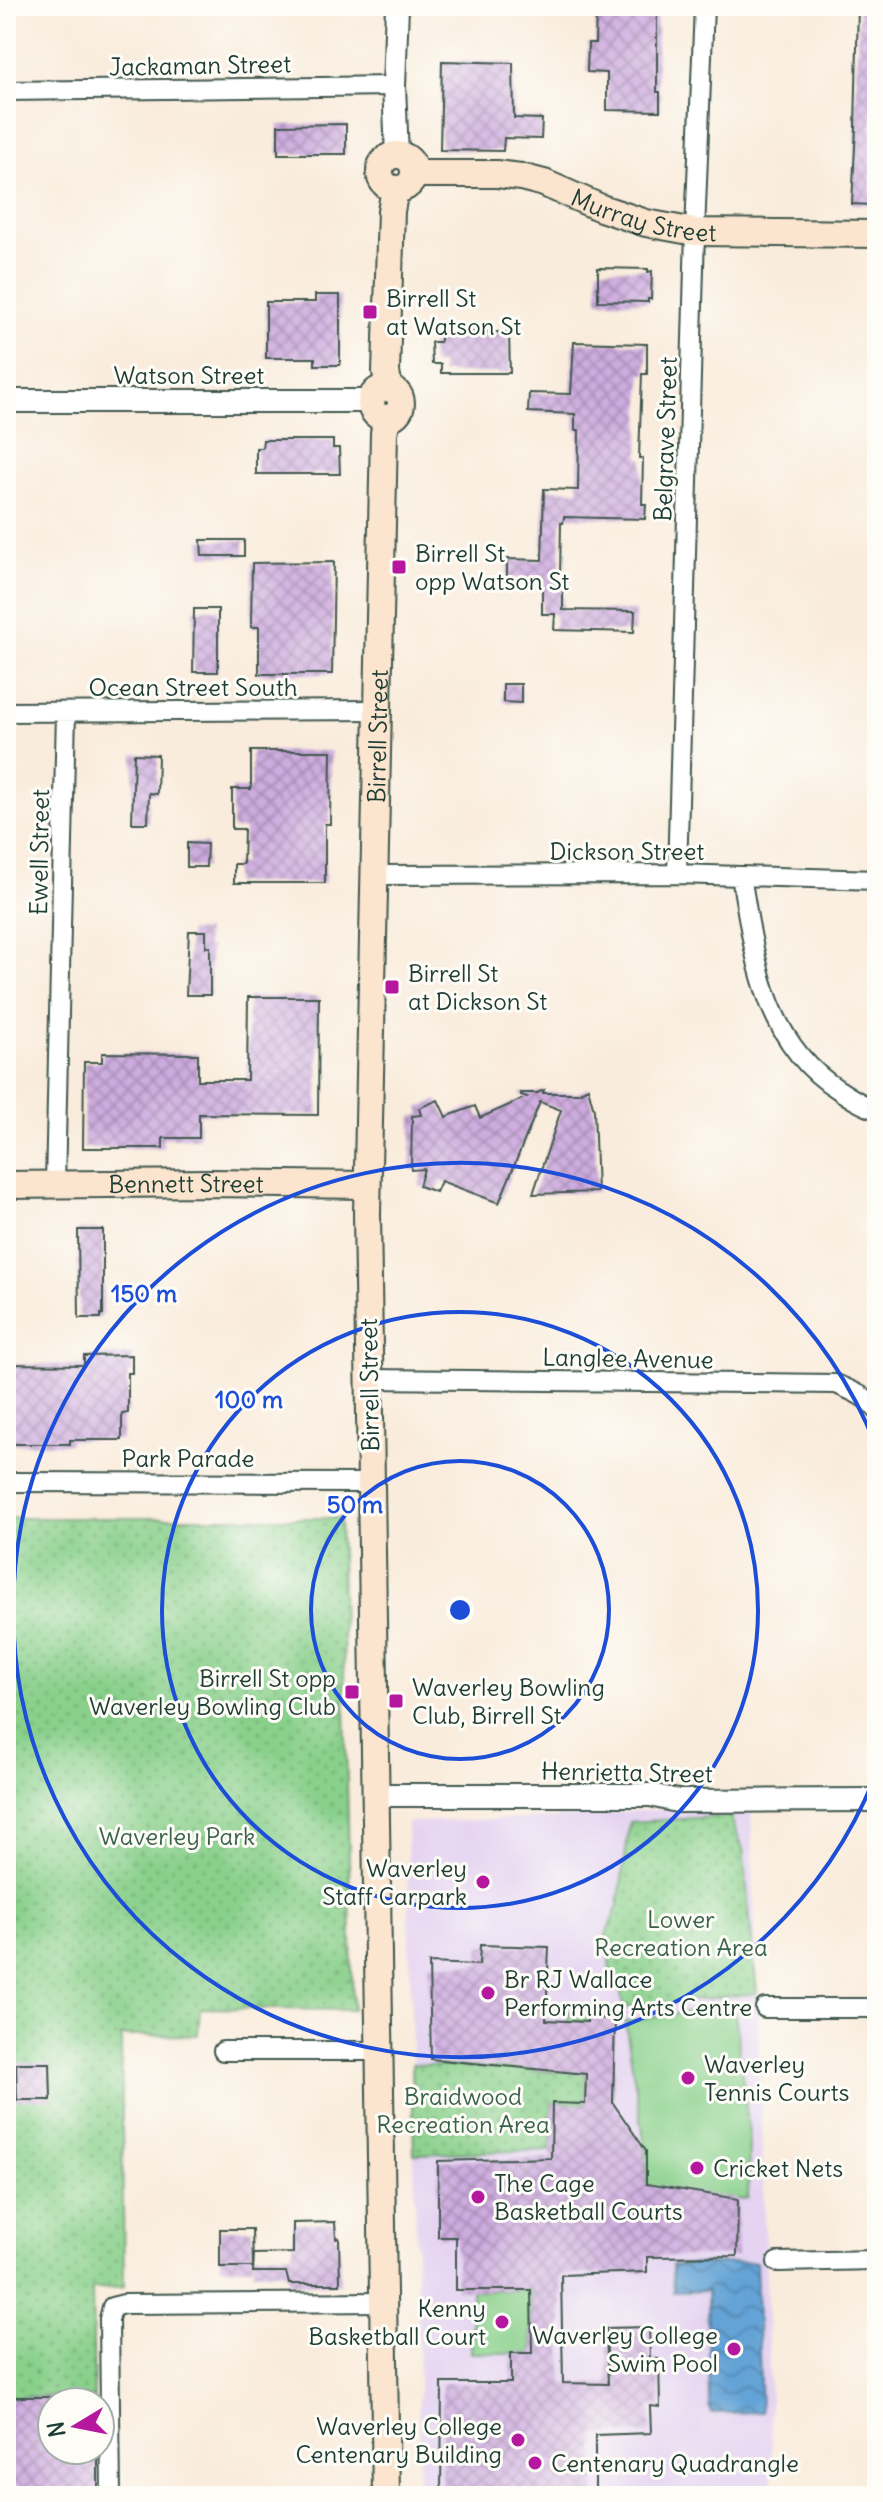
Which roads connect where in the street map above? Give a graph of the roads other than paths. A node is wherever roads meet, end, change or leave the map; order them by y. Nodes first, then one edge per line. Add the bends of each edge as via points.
1 (397, 6) edge
2 (704, 6) edge
3 (394, 86) junction
4 (6, 91) edge
5 (402, 173) junction
6 (695, 232) junction
7 (877, 234) edge
8 (6, 401) edge
9 (382, 402) junction
10 (380, 710) junction
11 (6, 712) edge
12 (66, 712) junction
13 (677, 874) junction
14 (376, 875) junction
15 (741, 876) junction
16 (877, 880) edge
17 (877, 1110) edge
18 (6, 1185) edge
19 (55, 1185) junction
20 (367, 1185) junction
21 (369, 1379) junction
22 (877, 1410) edge
23 (6, 1482) edge
24 (371, 1483) junction
25 (376, 1795) junction
26 (877, 1800) edge
27 (765, 2008) dead end
28 (877, 2008) edge
29 (223, 2051) dead end
30 (381, 2051) junction
31 (877, 2260) edge
32 (777, 2262) dead end
33 (385, 2302) junction
34 (111, 2496) edge
35 (386, 2496) edge

1 - 3 street, Birrell Street
2 - 6 street, Belgrave Street
3 - 4 street, Jackaman Street
3 - 5 street, Birrell Street
5 - 6 main road, Murray Street via 521,177 646,223
5 - 9 main road, Birrell Street via 391,211
6 - 7 main road, Murray Street
6 - 13 street, Belgrave Street
8 - 9 street, Watson Street
9 - 10 main road, Birrell Street
10 - 12 street, Ocean Street South
10 - 14 main road, Birrell Street
11 - 12 street, Ocean Street South
12 - 19 street, Ewell Street
13 - 14 street, Dickson Street
13 - 15 street, Dickson Street
14 - 20 main road, Birrell Street
15 - 16 street, Dickson Street
15 - 17 street via 757,966 776,1021 821,1077
18 - 19 main road, Bennett Street
19 - 20 main road, Bennett Street
20 - 21 main road, Birrell Street
21 - 22 street, Langlee Avenue via 836,1384 858,1393
21 - 24 main road, Birrell Street
23 - 24 street, Park Parade
24 - 25 main road, Birrell Street
25 - 26 street, Henrietta Street
25 - 30 main road, Birrell Street
27 - 28 street
29 - 30 street
30 - 33 main road, Birrell Street
31 - 32 street
33 - 34 street via 112,2307
33 - 35 main road, Birrell Street

